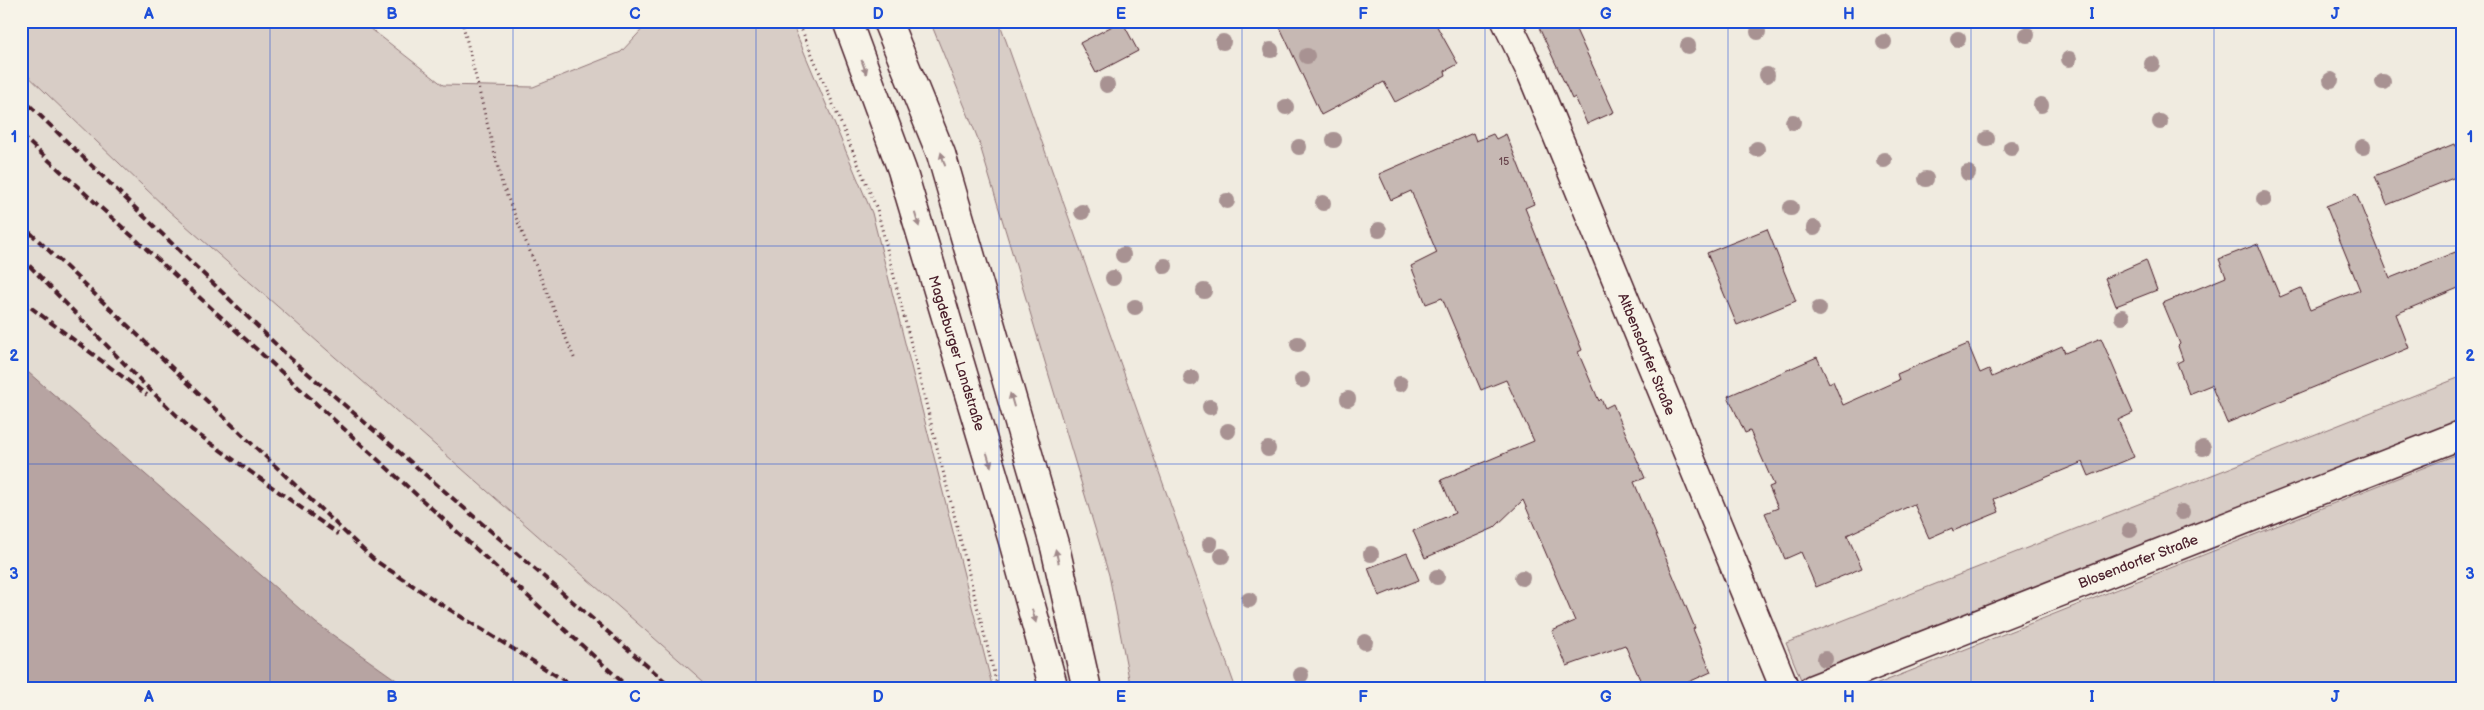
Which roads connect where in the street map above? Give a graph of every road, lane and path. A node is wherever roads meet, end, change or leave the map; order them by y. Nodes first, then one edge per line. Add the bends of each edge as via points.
1 (462, 21) edge
2 (798, 21) edge
3 (847, 21) edge
4 (887, 21) edge
5 (1506, 21) edge
6 (575, 360) dead end
7 (2463, 434) edge
8 (998, 689) edge
9 (1054, 689) edge
10 (1087, 689) edge
11 (1785, 689) edge
12 (1813, 689) edge

1 - 6 path via 502,184
2 - 8 path via 877,209
3 -> 9 street, Magdeburger Landstraße via 902,170
10 -> 4 street via 1055,547 941,154
5 - 11 street, Altbensdorfer Straße via 1536,83
7 - 12 street, Blosendorfer Straße

